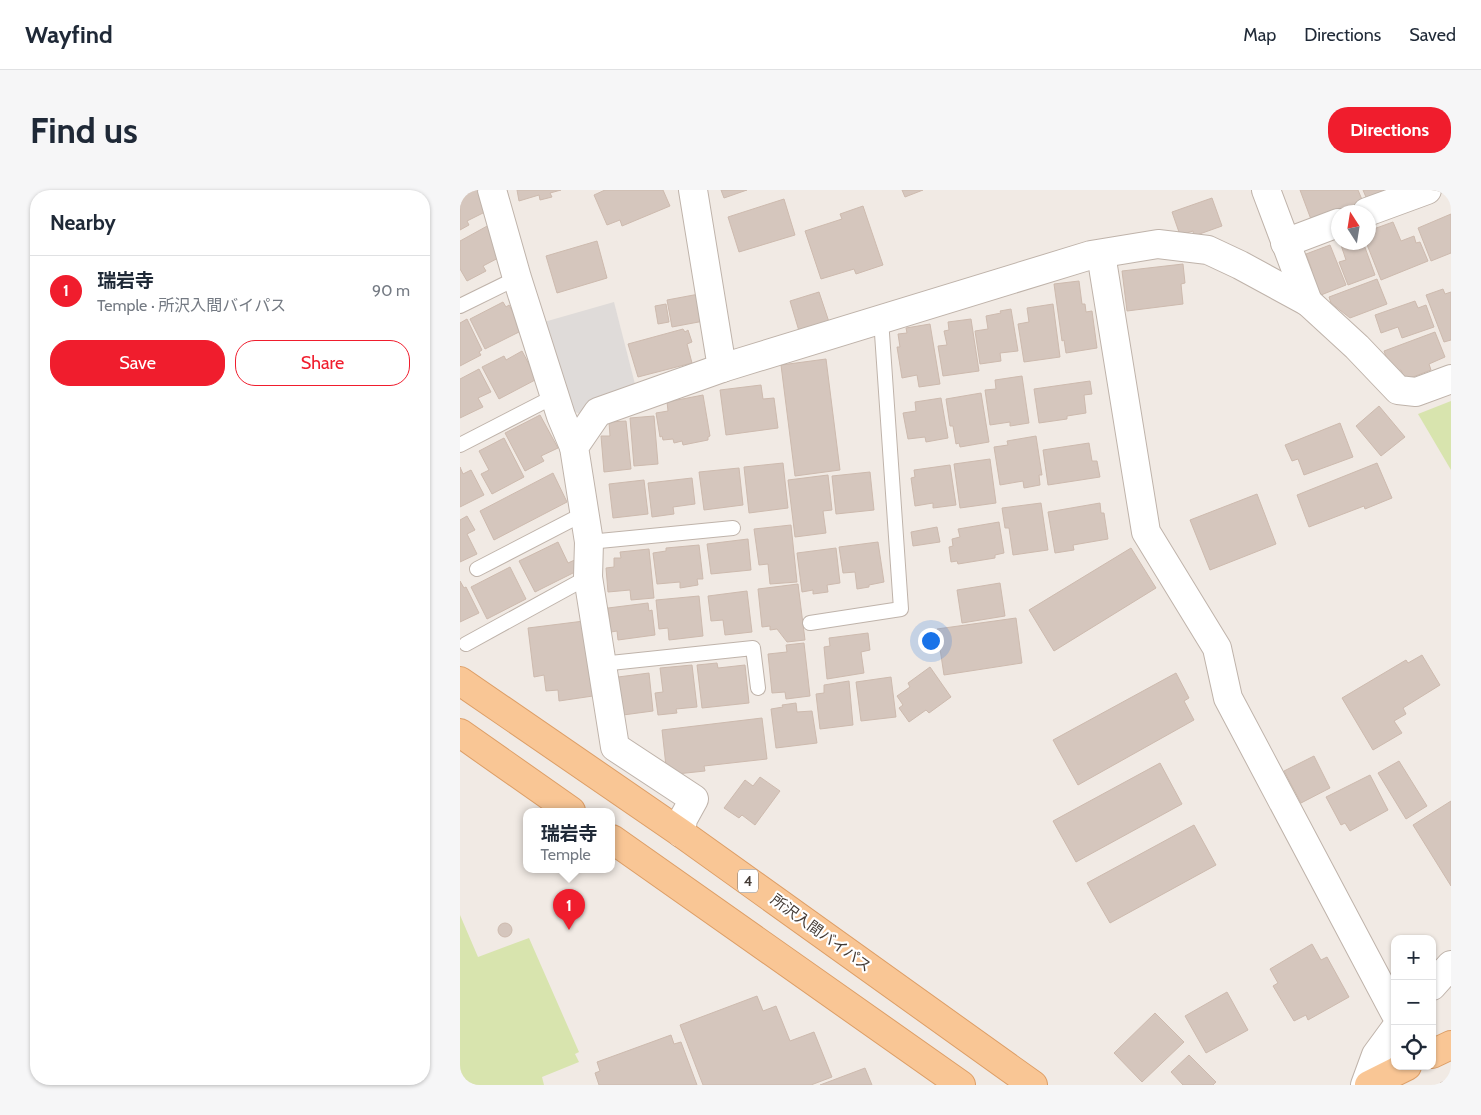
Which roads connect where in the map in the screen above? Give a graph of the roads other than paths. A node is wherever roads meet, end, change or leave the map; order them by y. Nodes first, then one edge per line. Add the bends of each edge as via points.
1 (492, 190) edge
2 (693, 190) edge
3 (1266, 190) edge
4 (1427, 190) edge
5 (1376, 209) edge
6 (1331, 226) edge
7 (1285, 243) junction
8 (1101, 254) junction
9 (517, 278) junction
10 (1308, 302) junction
11 (460, 306) edge
12 (881, 319) junction
13 (722, 368) junction
14 (1451, 379) edge
15 (555, 396) junction
16 (460, 445) edge
17 (574, 447) junction
18 (585, 513) junction
19 (734, 528) dead end
20 (589, 542) junction
21 (477, 569) dead end
22 (588, 577) junction
23 (810, 623) dead end
24 (466, 644) dead end
25 (601, 664) junction
26 (460, 681) edge
27 (758, 688) dead end
28 (460, 733) edge
29 (567, 808) edge
30 (681, 833) junction
31 (615, 841) edge
32 (1451, 965) edge
33 (1436, 982) edge
34 (1391, 1005) edge
35 (1391, 1034) edge
36 (1451, 1045) edge
37 (1436, 1052) edge
38 (961, 1085) edge
39 (1033, 1085) edge
40 (1365, 1085) edge

1 - 9 street
2 - 13 street
3 - 7 street
4 - 5 street
6 - 7 street
7 - 10 street
8 - 10 street via 1158,244 1208,250
8 - 12 street
8 - 34 street via 1146,532 1217,648 1228,698
9 - 11 lane
9 - 15 street
10 - 14 street via 1398,390 1416,392
12 - 13 street
12 - 23 lane via 901,609
13 - 17 street via 598,412
15 - 16 lane
15 - 17 street
17 - 18 street
18 - 20 street
18 - 21 lane
19 - 20 lane
20 - 22 street
22 - 24 lane
22 - 25 street
25 - 27 lane via 753,648
25 - 30 street via 615,747 694,798 683,819
26 - 30 main road, 所沢入間バイパス / 4
28 - 29 main road
30 - 39 main road, 所沢入間バイパス / 4
31 - 38 main road
32 - 33 street
35 - 40 street via 1376,1055
36 - 37 main road

